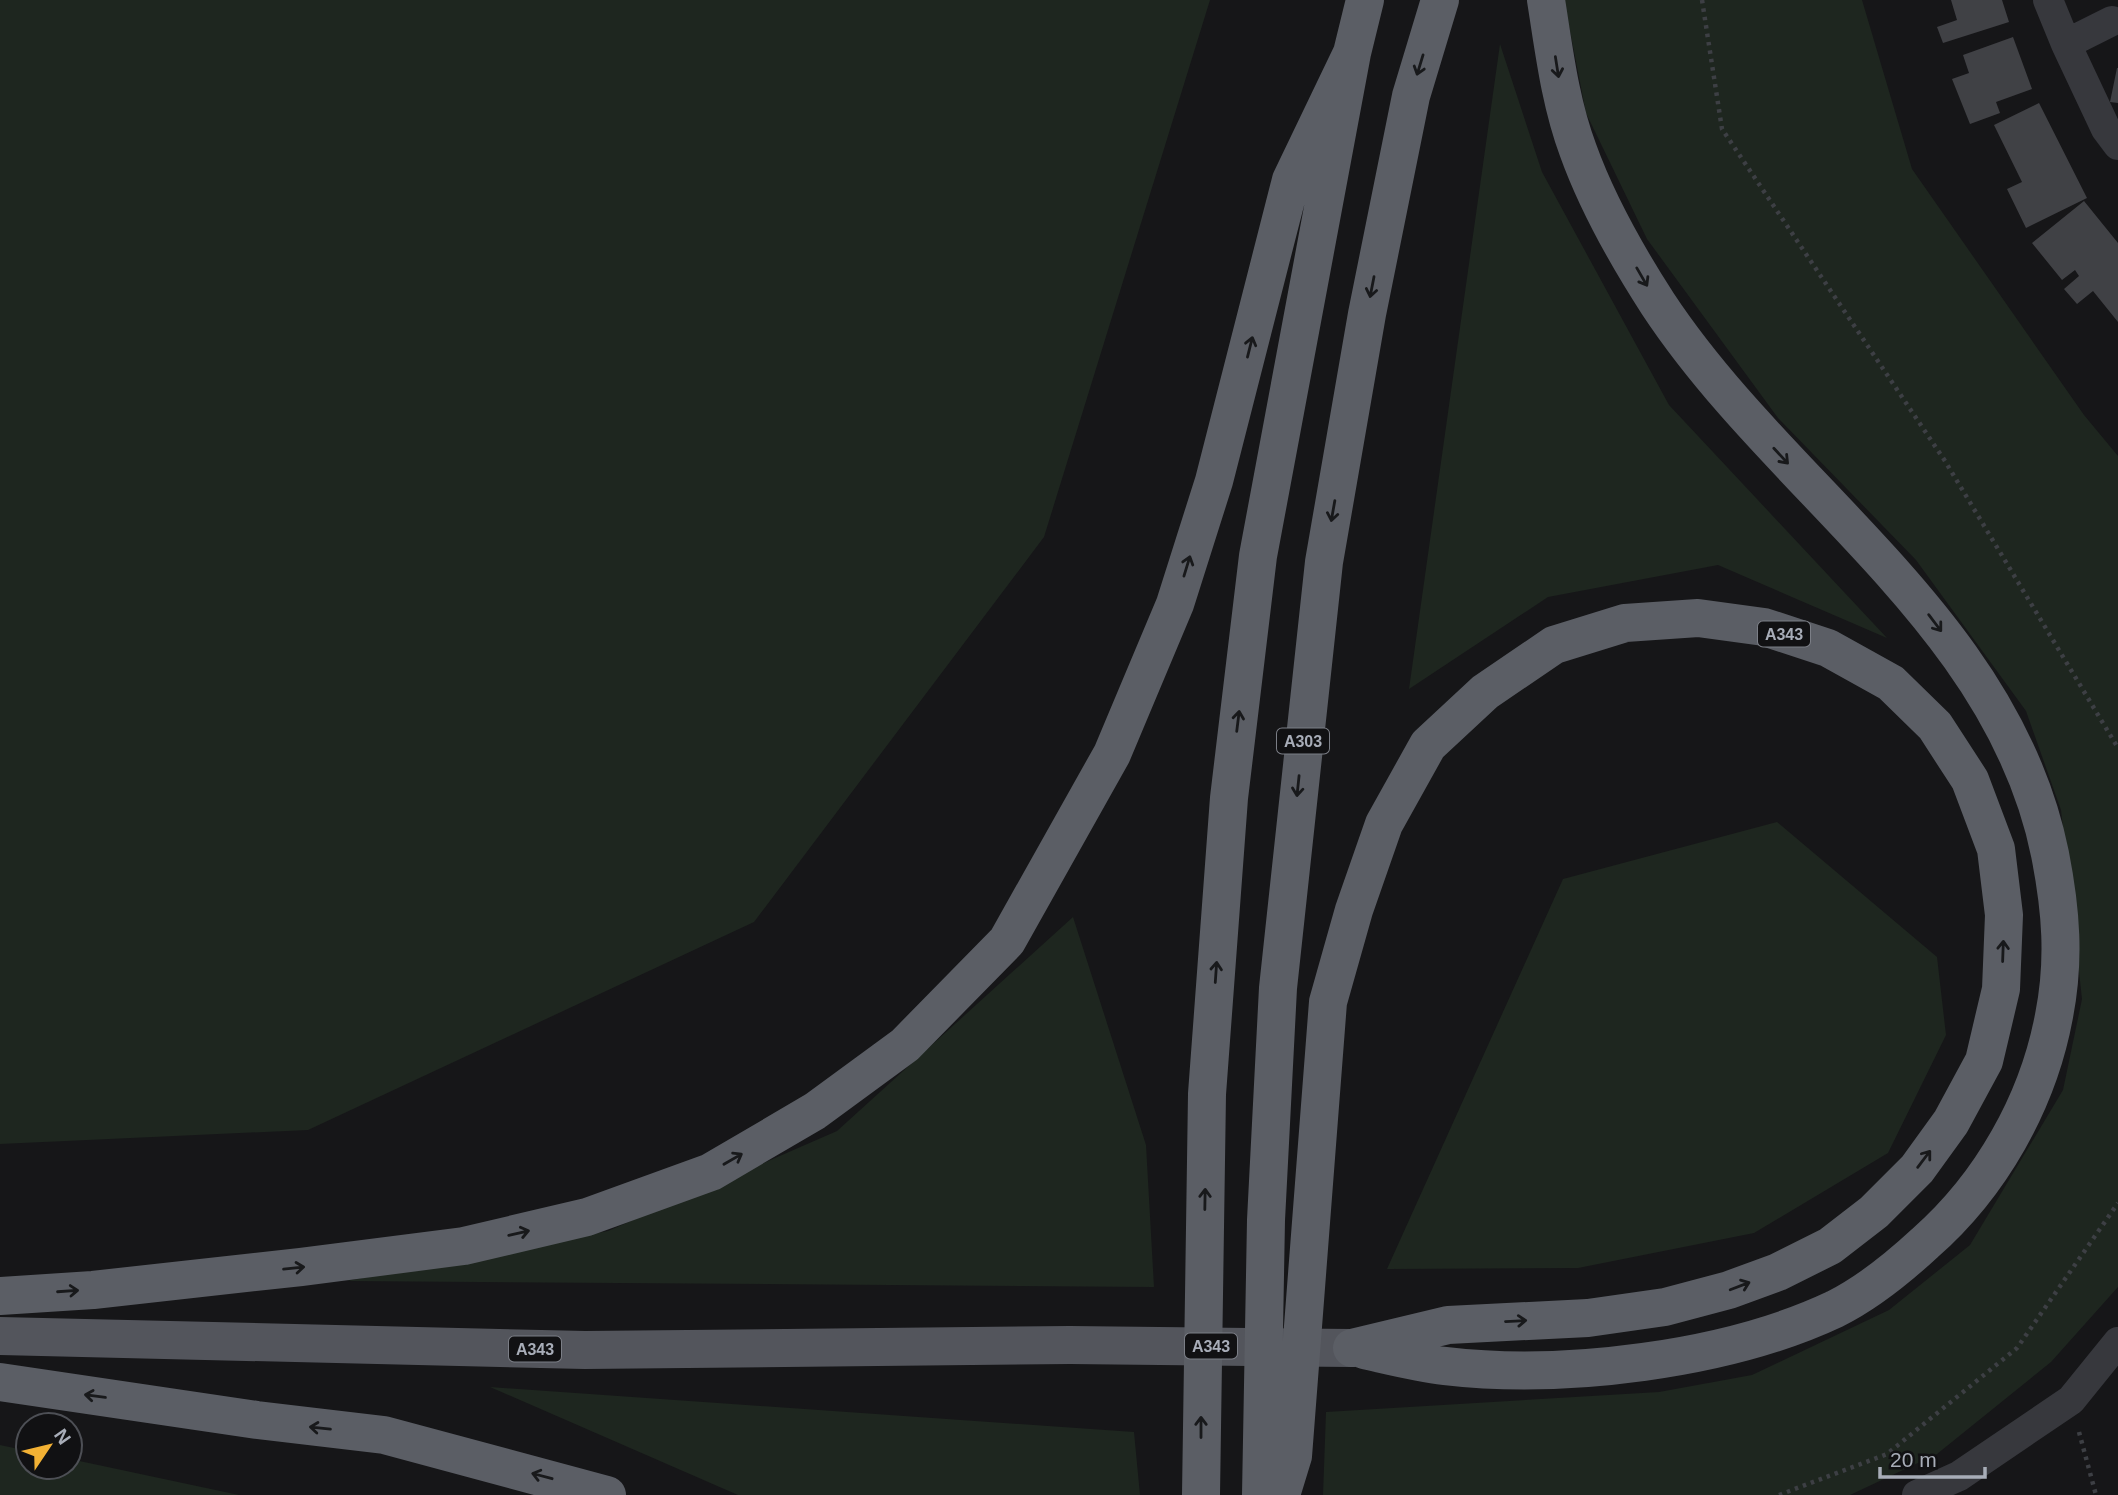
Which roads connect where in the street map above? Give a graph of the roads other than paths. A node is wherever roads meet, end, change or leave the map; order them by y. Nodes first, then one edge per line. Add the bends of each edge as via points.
1 (1365, 0) edge
2 (1440, 0) edge
3 (1546, 0) edge
4 (2048, 0) edge
5 (2112, 21) dead end
6 (2066, 44) junction
7 (1352, 53) junction
8 (2118, 145) edge
9 (0, 1296) edge
10 (0, 1336) edge
11 (2118, 1342) edge
12 (1352, 1348) junction
13 (0, 1382) edge
14 (607, 1495) edge
15 (1201, 1495) edge
16 (1261, 1495) edge
17 (1281, 1495) edge
18 (1917, 1495) edge

1 - 7 highway
2 -> 16 highway, A303 via 1411,96 1322,575 1278,988 1266,1220
3 -> 12 highway, A343 via 1559,82 1577,148 1606,215 1657,303 1723,393 1915,597 1982,685 2024,764 2045,830 2060,905 2062,973 2050,1038 2024,1110 1989,1173 1940,1230 1891,1274 1838,1307 1771,1335 1675,1357 1569,1370 1445,1366
4 - 6 street
5 - 6 street
6 - 8 street
9 -> 7 highway via 301,1268 464,1245 587,1217 711,1172 816,1111 905,1045 1007,941 1112,754 1172,613 1214,481 1291,180
15 -> 7 highway via 1207,1094 1229,798 1258,556
10 - 12 main road, A343 via 585,1350 1070,1345
11 - 18 street via 2071,1400 1959,1476
12 -> 17 highway, A343 via 1448,1325 1588,1318 1665,1307 1729,1290 1830,1246 1874,1212 1917,1168 1951,1122 1984,1061 2001,989 2004,915 1996,849 1963,769 1936,726 1891,683 1828,648 1764,627 1698,618 1625,623 1554,645 1485,692 1428,745 1384,824 1328,1002 1293,1456
14 -> 13 highway via 384,1435

